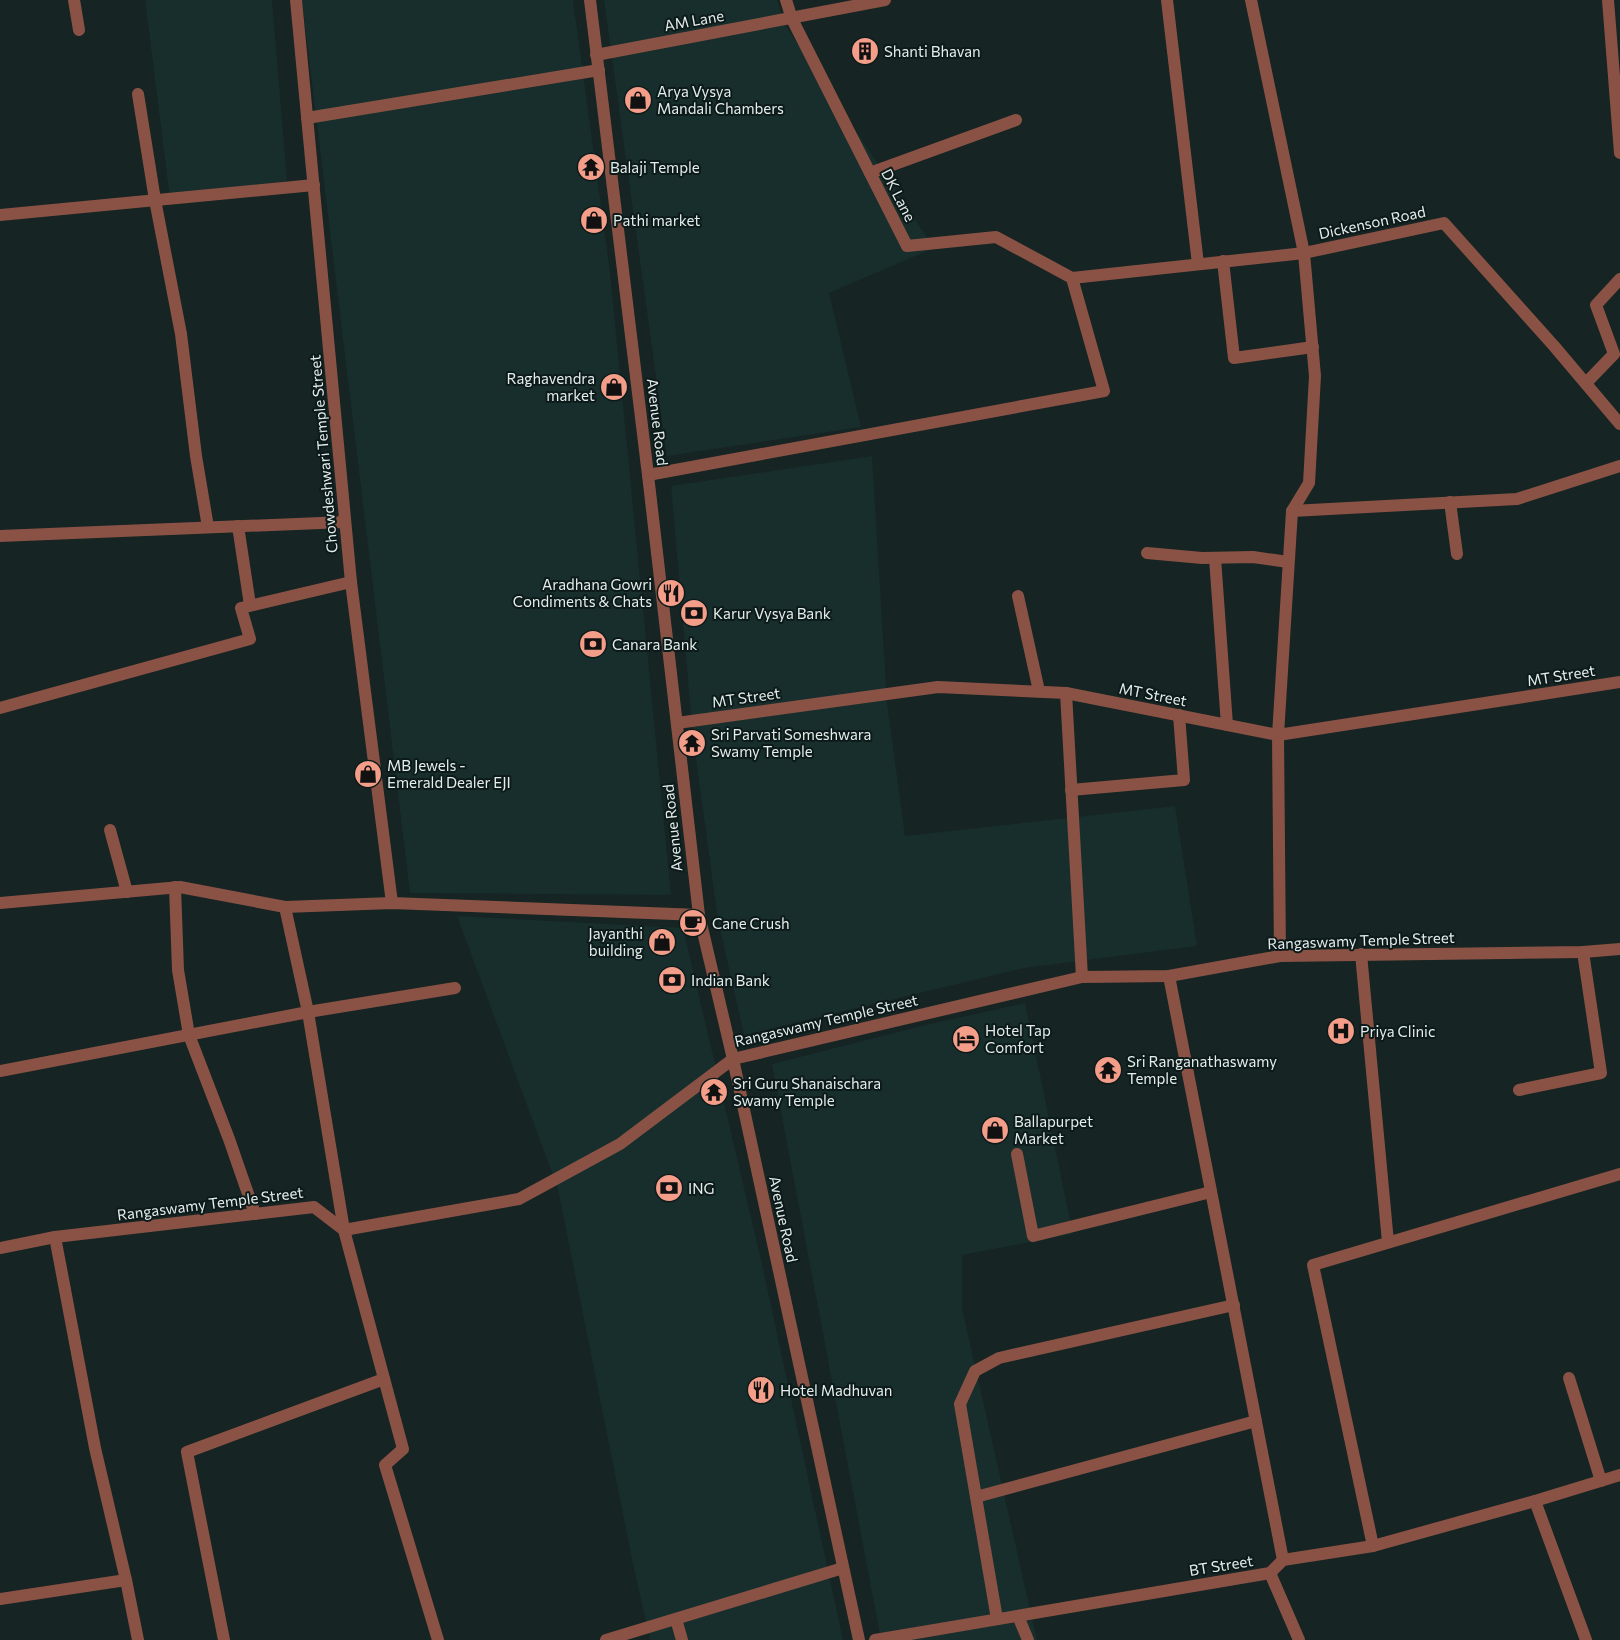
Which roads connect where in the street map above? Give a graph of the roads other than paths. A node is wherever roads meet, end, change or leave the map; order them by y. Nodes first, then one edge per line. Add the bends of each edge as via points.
1 (74, 0) edge
2 (296, 0) edge
3 (590, 0) edge
4 (786, 0) edge
5 (885, 0) edge
6 (1166, 0) edge
7 (1251, 0) edge
8 (1608, 0) edge
9 (792, 19) junction
10 (79, 30) dead end
11 (596, 55) junction
12 (599, 70) junction
13 (138, 94) dead end
14 (307, 118) junction
15 (1016, 120) dead end
16 (1620, 153) edge
17 (870, 173) junction
18 (314, 185) junction
19 (155, 200) junction
20 (0, 215) edge
21 (1304, 253) junction
22 (1223, 261) junction
23 (1198, 264) junction
24 (1072, 278) junction
25 (1620, 279) edge
26 (1313, 347) junction
27 (1586, 383) junction
28 (1620, 424) edge
29 (1620, 466) edge
30 (648, 475) junction
31 (1450, 502) junction
32 (1292, 511) junction
33 (345, 522) junction
34 (238, 526) junction
35 (208, 527) junction
36 (0, 536) edge
37 (1147, 553) dead end
38 (1457, 554) dead end
39 (1215, 558) junction
40 (1288, 562) junction
41 (352, 582) junction
42 (1018, 596) dead end
43 (250, 606) junction
44 (1620, 682) edge
45 (1040, 691) junction
46 (1066, 693) junction
47 (0, 708) edge
48 (1179, 715) junction
49 (677, 723) junction
50 (1228, 725) junction
51 (1278, 735) junction
52 (1072, 790) junction
53 (110, 830) dead end
54 (175, 887) junction
55 (127, 892) junction
56 (0, 903) edge
57 (392, 903) junction
58 (285, 907) junction
59 (699, 915) junction
60 (1620, 949) edge
61 (1583, 952) junction
62 (1362, 954) junction
63 (1280, 956) junction
64 (1169, 976) junction
65 (1082, 977) junction
66 (455, 988) dead end
67 (308, 1012) junction
68 (189, 1035) junction
69 (733, 1059) junction
70 (0, 1071) edge
71 (1519, 1090) dead end
72 (1017, 1154) dead end
73 (1620, 1174) edge
74 (1211, 1192) junction
75 (255, 1214) junction
76 (344, 1230) junction
77 (55, 1237) junction
78 (1388, 1242) junction
79 (0, 1248) edge
80 (1234, 1306) junction
81 (1569, 1378) dead end
82 (384, 1379) junction
83 (1256, 1421) junction
84 (1620, 1475) edge
85 (1601, 1481) junction
86 (976, 1497) junction
87 (1535, 1501) junction
88 (1373, 1546) junction
89 (1283, 1560) junction
90 (843, 1568) junction
91 (1270, 1574) junction
92 (126, 1580) junction
93 (0, 1599) edge
94 (1018, 1616) junction
95 (676, 1619) junction
96 (997, 1619) junction
97 (138, 1640) edge
98 (224, 1640) edge
99 (438, 1640) edge
100 (606, 1640) edge
101 (682, 1640) edge
102 (858, 1640) edge
103 (875, 1640) edge
104 (1028, 1640) edge
105 (1300, 1640) edge
106 (1586, 1640) edge

1 - 10 street
2 - 14 street, Chowdeshwari Temple Street
3 - 11 street, Avenue Road
4 - 9 street, DK Lane
5 - 9 street, AM Lane
6 - 23 street
7 - 21 street
8 - 16 street
9 - 11 street, AM Lane
9 - 17 street, DK Lane
11 - 12 street, Avenue Road
12 - 14 street
12 - 30 street, Avenue Road
13 - 19 street
14 - 18 street, Chowdeshwari Temple Street
15 - 17 street
17 - 24 street, DK Lane via 907,246 996,237
18 - 19 street
18 - 33 street, Chowdeshwari Temple Street
19 - 20 street
19 - 35 street via 182,334
21 - 22 street, Dickenson Road
21 - 26 street
21 - 27 street, Dickenson Road via 1444,223
22 - 23 street, Dickenson Road
22 - 26 street via 1234,358
23 - 24 street, Dickenson Road
24 - 30 street via 1104,391
25 - 27 street via 1596,305 1614,354
26 - 32 street via 1315,376 1309,483
27 - 28 street, Dickenson Road
29 - 31 street via 1517,499
30 - 49 street, Avenue Road
31 - 32 street
31 - 38 street
32 - 40 street
33 - 34 street
33 - 41 street, Chowdeshwari Temple Street
34 - 35 street
34 - 43 street
35 - 36 street
37 - 39 street
39 - 40 street via 1253,557
39 - 50 street
40 - 51 street
41 - 43 street
41 - 57 street, Chowdeshwari Temple Street
42 - 45 street
43 - 47 street via 241,608 250,639
44 - 51 street, MT Street
45 - 46 street, MT Street
45 - 49 street, MT Street via 938,687
46 - 48 street, MT Street
46 - 52 street
48 - 50 street, MT Street
48 - 52 street via 1184,780
49 - 59 street, Avenue Road
50 - 51 street, MT Street
51 - 63 street
52 - 65 street
53 - 55 street
54 - 55 street
54 - 58 street
54 - 68 street via 178,970
55 - 56 street
57 - 58 street
57 - 59 street
58 - 67 street
59 - 69 street, Avenue Road
60 - 61 street, Rangaswamy Temple Street
61 - 62 street, Rangaswamy Temple Street
61 - 71 street via 1600,1073
62 - 63 street, Rangaswamy Temple Street
62 - 78 street
63 - 64 street, Rangaswamy Temple Street
64 - 65 street, Rangaswamy Temple Street
64 - 74 street
65 - 69 street, Rangaswamy Temple Street
66 - 67 street
67 - 68 street
67 - 76 street
68 - 70 street
68 - 75 street
69 - 76 street, Rangaswamy Temple Street via 620,1144 519,1199
69 - 90 street, Avenue Road
72 - 74 street via 1034,1236
73 - 78 street
74 - 80 street
75 - 76 street, Rangaswamy Temple Street via 314,1207
75 - 77 street, Rangaswamy Temple Street
76 - 82 street
77 - 79 street, Rangaswamy Temple Street
77 - 92 street via 95,1448
78 - 88 street via 1313,1265
80 - 83 street
80 - 86 street via 999,1358 975,1371 960,1404
81 - 85 street
82 - 98 street via 187,1452
82 - 99 street via 403,1449 385,1464
83 - 86 street
83 - 89 street
84 - 85 street
85 - 87 street
86 - 96 street
87 - 88 street
87 - 106 street
88 - 89 street
89 - 91 street, BT Street
90 - 95 street
90 - 102 street, Avenue Road
91 - 94 street, BT Street
91 - 105 street
92 - 93 street
92 - 97 street
94 - 96 street, BT Street
94 - 104 street
95 - 100 street
95 - 101 street
96 - 103 street, BT Street

